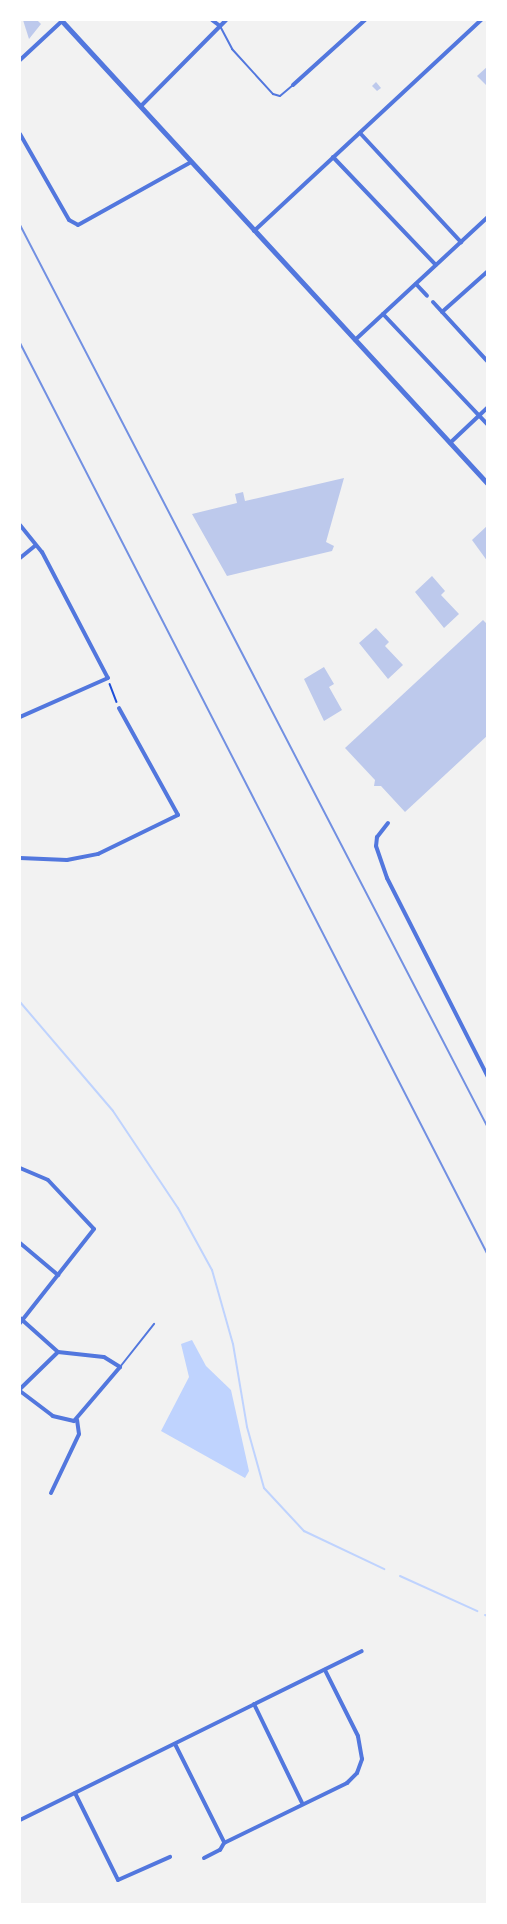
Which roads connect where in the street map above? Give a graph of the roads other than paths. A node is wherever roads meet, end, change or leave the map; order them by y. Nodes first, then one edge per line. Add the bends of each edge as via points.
1 (62, 20) edge
2 (212, 20) edge
3 (226, 20) edge
4 (365, 20) edge
5 (481, 20) edge
6 (220, 26) junction
7 (20, 60) edge
8 (292, 86) joint
9 (141, 106) junction
10 (360, 133) junction
11 (20, 134) edge
12 (333, 157) junction
13 (191, 162) junction
14 (488, 217) edge
15 (254, 231) junction
16 (461, 242) junction
17 (436, 265) junction
18 (488, 271) edge
19 (416, 284) junction
20 (427, 296) dead end
21 (433, 302) dead end
22 (442, 312) junction
23 (383, 314) junction
24 (355, 341) junction
25 (488, 362) edge
26 (487, 408) edge
27 (479, 416) junction
28 (488, 424) edge
29 (450, 443) junction
30 (488, 484) edge
31 (20, 525) edge
32 (35, 546) junction
33 (20, 558) edge
34 (119, 708) road end
35 (20, 717) edge
36 (388, 823) dead end
37 (20, 850) edge
38 (20, 858) edge
39 (488, 1077) edge
40 (20, 1168) edge
41 (20, 1243) edge
42 (58, 1275) junction
43 (20, 1320) edge
44 (153, 1324) dead end
45 (58, 1352) junction
46 (120, 1367) junction
47 (20, 1390) edge
48 (77, 1419) junction
49 (51, 1494) dead end
50 (362, 1651) dead end
51 (325, 1670) junction
52 (254, 1704) junction
53 (175, 1744) junction
54 (75, 1793) junction
55 (302, 1803) junction
56 (20, 1820) edge
57 (224, 1843) junction
58 (170, 1857) dead end
59 (204, 1858) dead end

1 - 7 street
1 - 9 street
2 - 6 street
3 - 6 street
4 - 8 street
5 - 10 street
6 - 8 lane via 232,49 273,94 280,96
6 - 9 street
9 - 13 street
10 - 12 street
10 - 16 street
11 - 13 street via 69,220 78,225
12 - 15 street
12 - 17 street
13 - 15 street
14 - 16 street
15 - 24 street
16 - 17 street
17 - 19 street
18 - 22 street
19 - 20 street
19 - 23 street
21 - 22 street
22 - 25 street
23 - 24 street
23 - 27 street
24 - 29 street
26 - 27 street
27 - 28 street
27 - 29 street
29 - 30 street
31 - 32 street
32 - 33 street
32 - 35 street via 67,596 108,678
34 - 38 street via 178,814 98,854 67,860
36 - 39 street via 375,846 387,878
37 - 38 street
40 - 42 street via 48,1180 94,1229
41 - 42 street
42 - 43 street
43 - 45 street
44 - 46 lane
45 - 46 street via 104,1357
45 - 47 street
46 - 48 street
47 - 48 street via 52,1416
48 - 49 street via 79,1434
50 - 51 street
51 - 52 street
51 - 55 street via 354,1727 362,1759 348,1783
52 - 53 street
52 - 55 street
53 - 54 street
53 - 57 street
54 - 56 street
54 - 58 street via 118,1880
55 - 57 street
57 - 59 street via 220,1850

